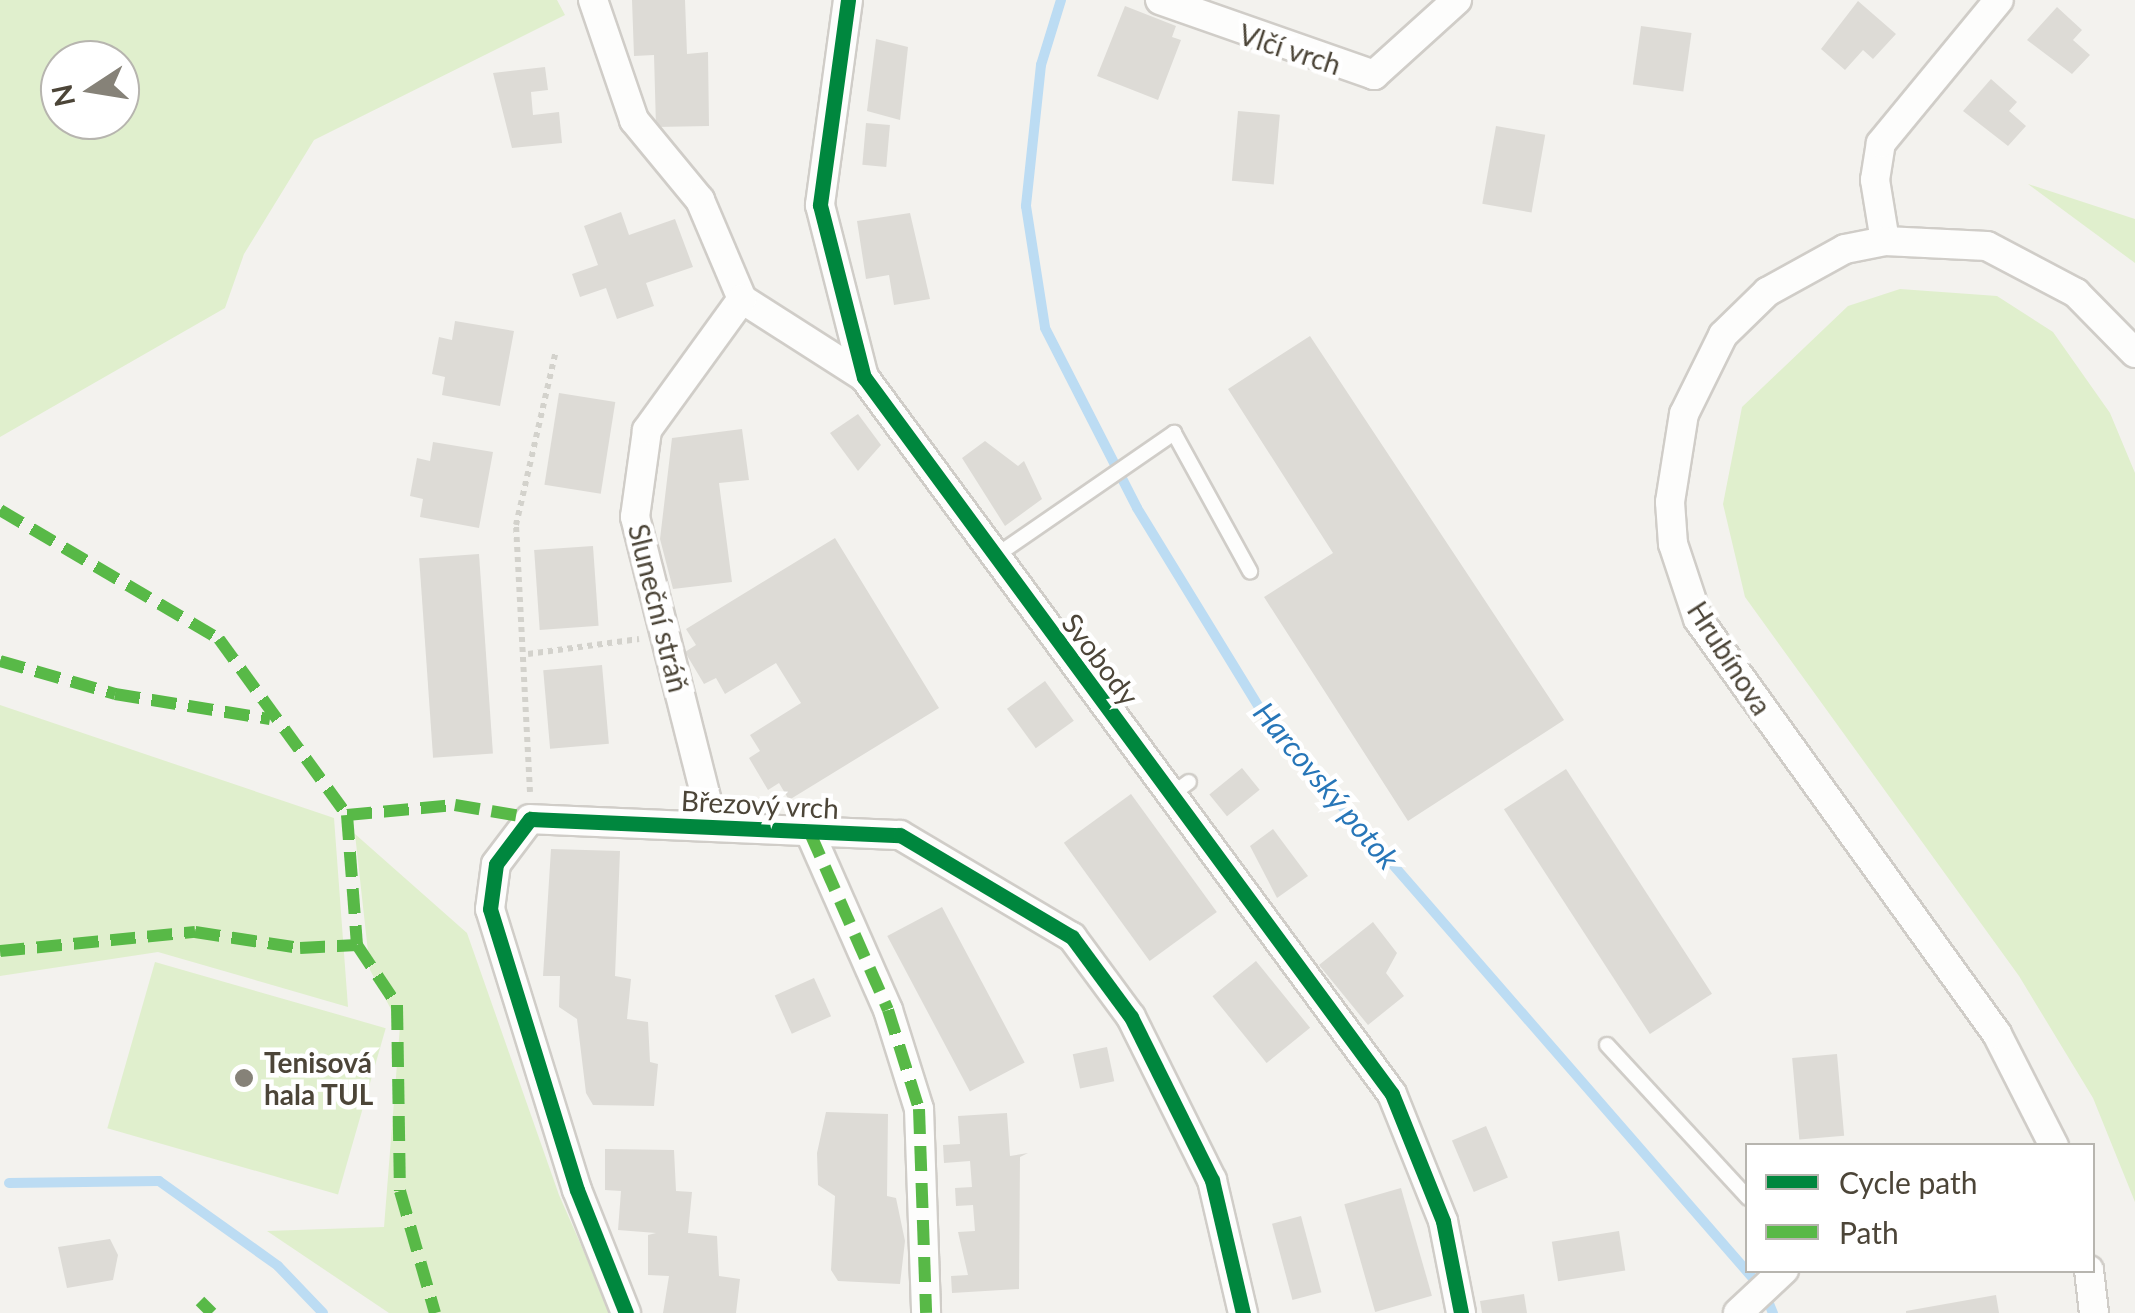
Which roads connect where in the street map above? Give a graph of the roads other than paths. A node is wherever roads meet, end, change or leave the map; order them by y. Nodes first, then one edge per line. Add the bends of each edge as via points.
1 (593, 0) edge
2 (848, 0) edge
3 (1160, 0) edge
4 (1457, 0) edge
5 (1998, 0) edge
6 (1885, 241) junction
7 (742, 299) junction
8 (2135, 352) edge
9 (864, 377) junction
10 (1026, 549) dead end
11 (998, 553) junction
12 (1250, 572) dead end
13 (714, 826) junction
14 (810, 833) junction
15 (1607, 1045) dead end
16 (2052, 1143) edge
17 (1745, 1195) edge
18 (1782, 1273) edge
19 (2089, 1273) edge
20 (1742, 1310) edge
21 (626, 1313) edge
22 (926, 1313) edge
23 (1243, 1313) edge
24 (1461, 1313) edge
25 (2094, 1313) edge

1 - 7 street via 634,120 700,200
2 - 9 street, Svobody via 820,205
3 - 4 street, Vlčí vrch via 1374,75
5 - 6 street via 1881,143 1875,180
6 - 8 street, Hrubínova via 1987,246 2034,266
6 - 16 street, Hrubínova via 1796,272 1723,336 1684,414 1673,544 1698,619 1998,1034
7 - 9 street
7 - 13 street, Sluneční stráň via 646,430 635,517
9 - 11 street, Svobody
10 - 11 lane
11 - 12 lane via 1098,477 1174,433
11 - 24 street, Svobody via 1180,788 1392,1094 1443,1222
13 - 14 street, Březový vrch
13 - 21 street, Březový vrch via 530,819 496,864 490,909 577,1190
14 - 22 street, Březový vrch via 888,1010 918,1109
14 - 23 street, Březový vrch via 900,835 1072,937 1131,1016 1212,1180
15 - 17 lane
18 - 20 street
19 - 25 street

